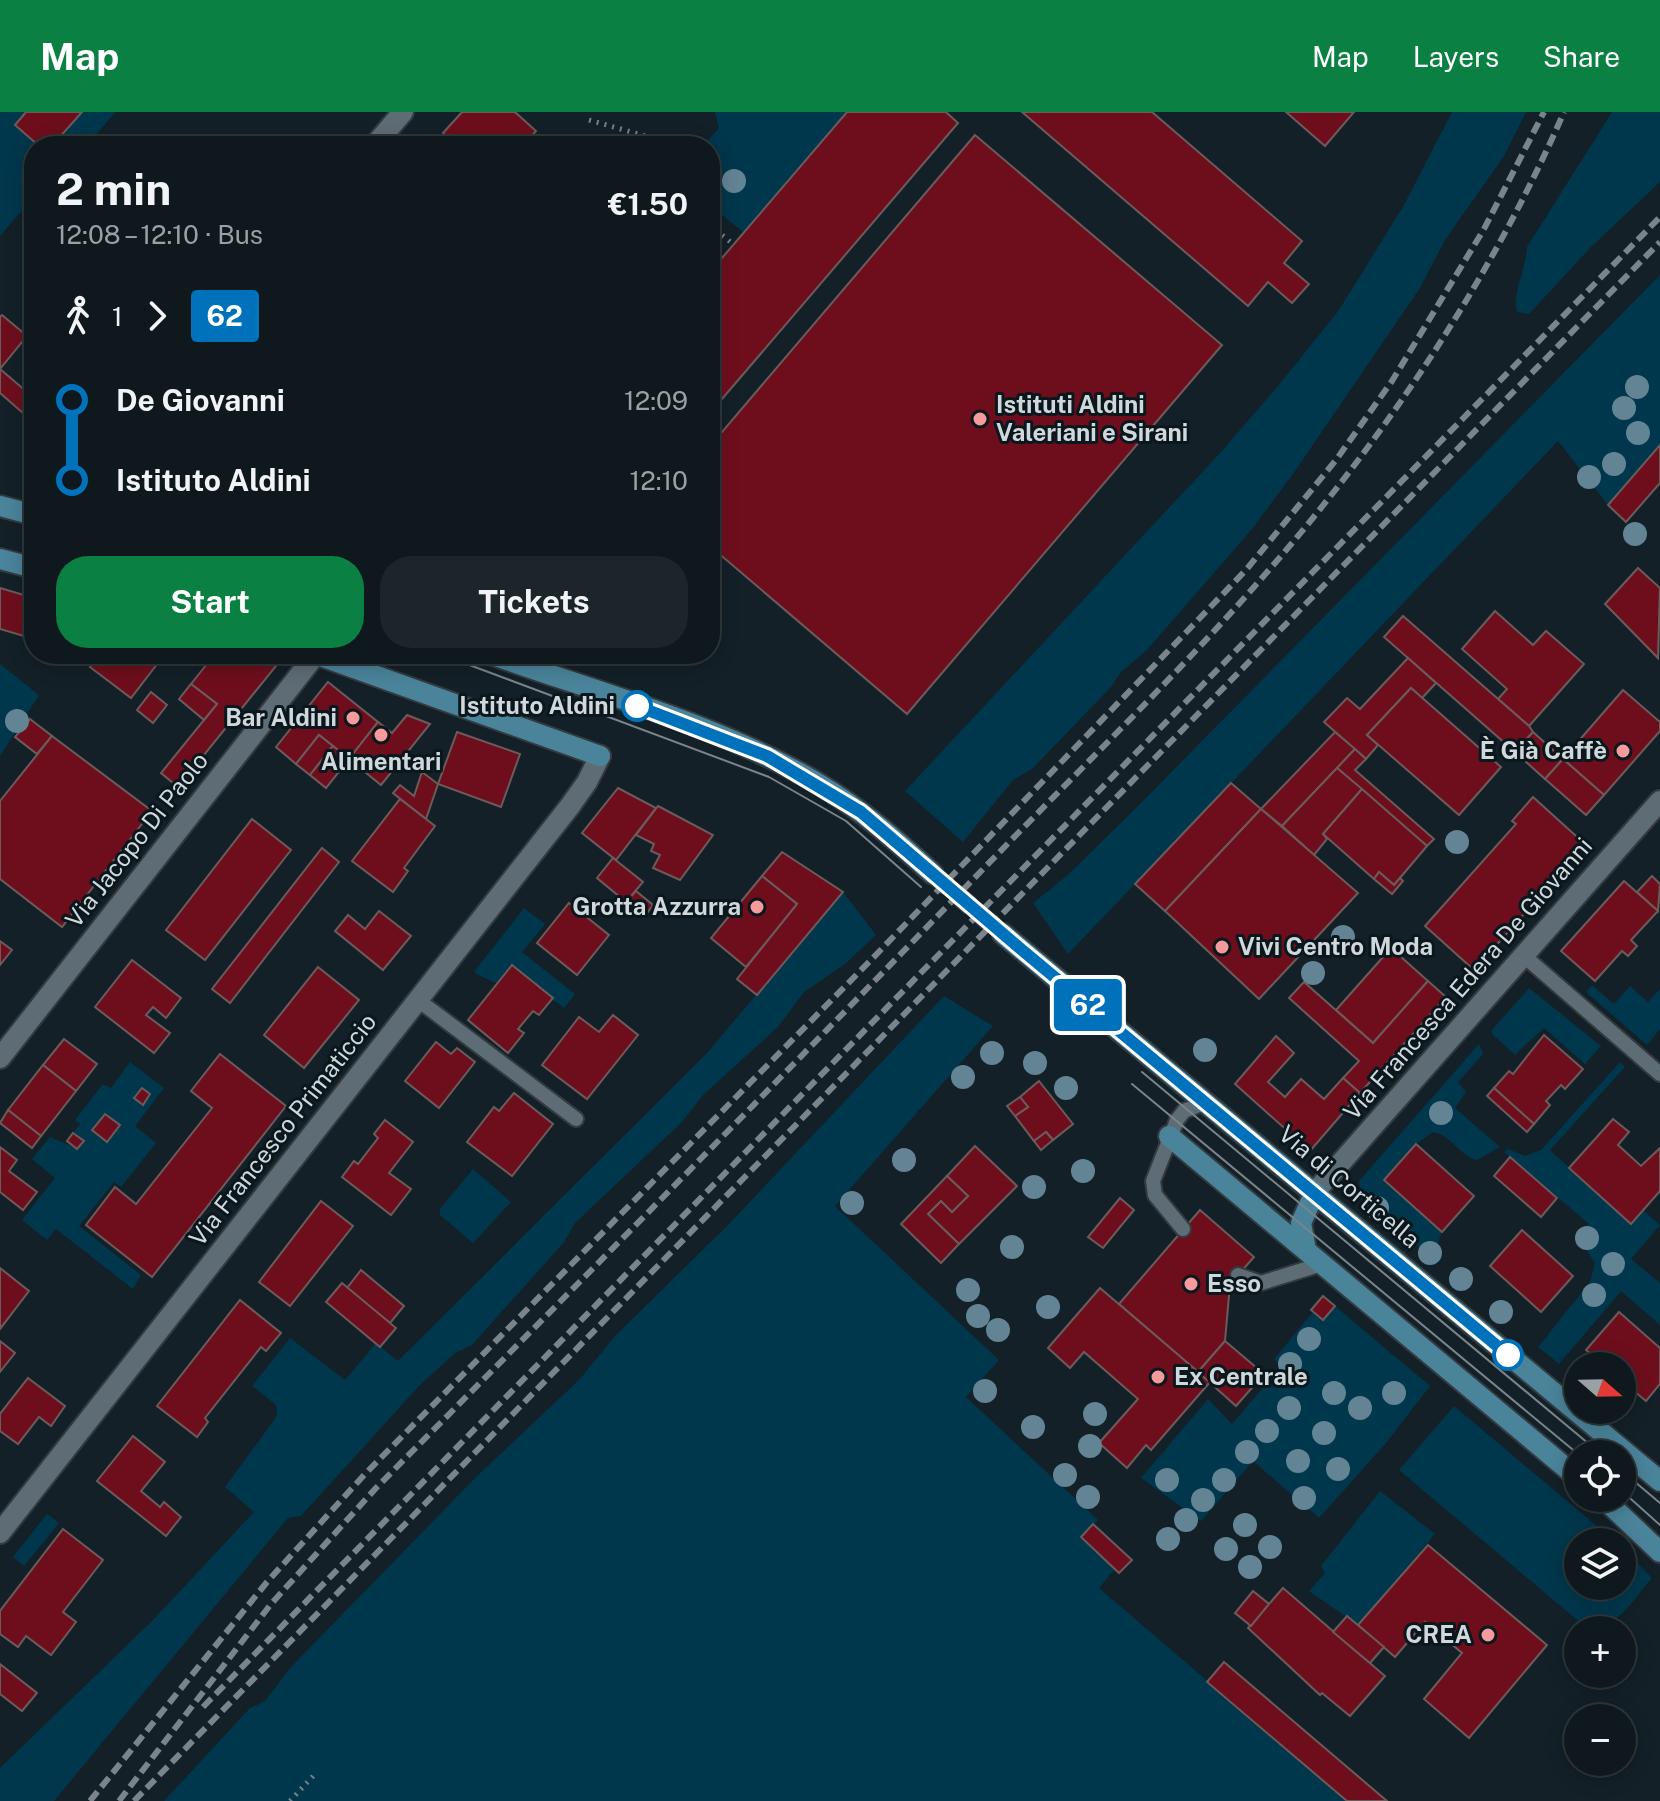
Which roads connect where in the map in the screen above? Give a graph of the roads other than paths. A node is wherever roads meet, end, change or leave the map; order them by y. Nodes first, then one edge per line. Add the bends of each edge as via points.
1 (403, 112) edge
2 (383, 136) edge
3 (0, 506) edge
4 (24, 512) edge
5 (0, 559) edge
6 (24, 565) edge
7 (308, 664) edge
8 (344, 664) edge
9 (518, 664) edge
10 (600, 756) joint
11 (1660, 801) edge
12 (933, 874) tunnel mouth
13 (1003, 934) tunnel mouth
14 (1523, 955) junction
15 (418, 1000) junction
16 (0, 1058) edge
17 (1660, 1074) edge
18 (1206, 1102) junction
19 (576, 1119) dead end
20 (1169, 1136) junction
21 (1315, 1192) junction
22 (1183, 1229) dead end
23 (1306, 1250) junction
24 (1322, 1264) junction
25 (1238, 1275) dead end
26 (1564, 1466) edge
27 (1660, 1481) edge
28 (1618, 1512) edge
29 (0, 1533) edge
30 (1660, 1552) edge

1 - 2 street
3 - 4 main road
5 - 6 main road
7 - 16 street, Via Jacopo Di Paolo
8 - 10 main road
9 - 12 main road via 741,745 794,770 861,812
10 - 15 street, Via Francesco Primaticcio via 570,806
11 - 14 street, Via Francesca Edera De Giovanni
13 - 18 main road, Via di Corticella
14 - 17 lane
14 - 21 street, Via Francesca Edera De Giovanni
15 - 19 lane
15 - 29 street, Via Francesco Primaticcio
18 - 20 lane via 1184,1111
18 - 21 main road, Via di Corticella
20 - 22 lane via 1153,1181 1155,1195
20 - 23 main road
21 - 23 main road via 1301,1223
21 - 27 main road, Via di Corticella
23 - 24 main road
24 - 25 lane via 1261,1283
24 - 26 main road
28 - 30 main road

